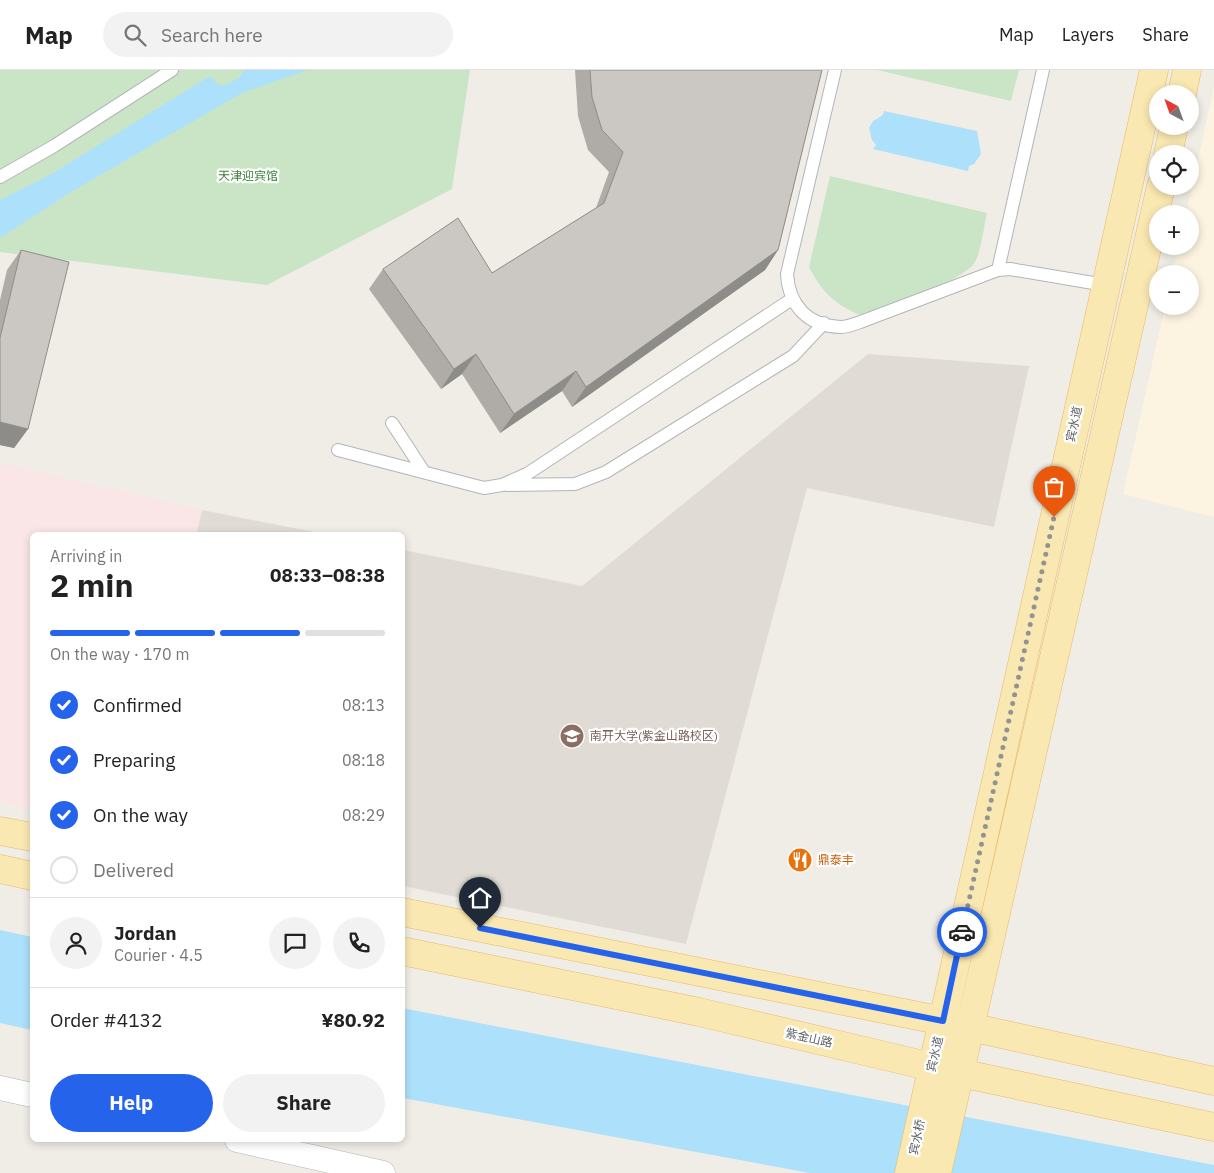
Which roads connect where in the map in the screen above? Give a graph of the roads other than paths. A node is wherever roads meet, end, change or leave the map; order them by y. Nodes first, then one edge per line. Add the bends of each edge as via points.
1 (172, 70) edge
2 (835, 70) edge
3 (1043, 70) edge
4 (1154, 70) edge
5 (1187, 70) edge
6 (1184, 85) edge
7 (0, 177) edge
8 (1159, 195) edge
9 (998, 270) junction
10 (1105, 285) junction
11 (792, 299) junction
12 (824, 323) junction
13 (392, 424) dead end
14 (338, 450) dead end
15 (424, 472) junction
16 (502, 485) junction
17 (0, 831) edge
18 (30, 837) edge
19 (0, 869) edge
20 (30, 876) edge
21 (405, 913) edge
22 (405, 953) edge
23 (943, 1021) junction
24 (971, 1027) junction
25 (932, 1067) junction
26 (961, 1073) junction
27 (1214, 1081) edge
28 (0, 1088) edge
29 (30, 1095) edge
30 (925, 1101) joint
31 (1214, 1127) edge
32 (246, 1142) edge
33 (383, 1173) edge
34 (909, 1173) edge
35 (937, 1173) edge

1 - 7 lane
2 - 11 lane via 787,274
3 - 9 lane
4 - 10 main road, 宾水道
5 - 6 main road
8 - 24 main road
9 - 10 lane via 1022,270
9 - 12 lane via 864,322 841,327
10 - 23 main road, 宾水道
11 - 12 lane via 797,308 814,321
11 - 16 lane via 527,474
12 - 16 lane via 793,356 606,472 574,484
13 - 15 lane
14 - 15 lane
15 - 16 lane via 484,488
17 - 18 main road
19 - 20 main road
21 - 23 main road
22 - 25 main road, 紫金山路 via 699,1012
23 - 24 main road
23 - 25 main road, 宾水道
24 - 26 main road
24 - 27 main road
25 - 26 main road, 紫金山路
25 - 30 main road, 宾水道
26 - 31 main road, 紫金山路
26 - 35 main road
28 - 29 street
30 - 34 main road, 宾水桥
32 - 33 street

